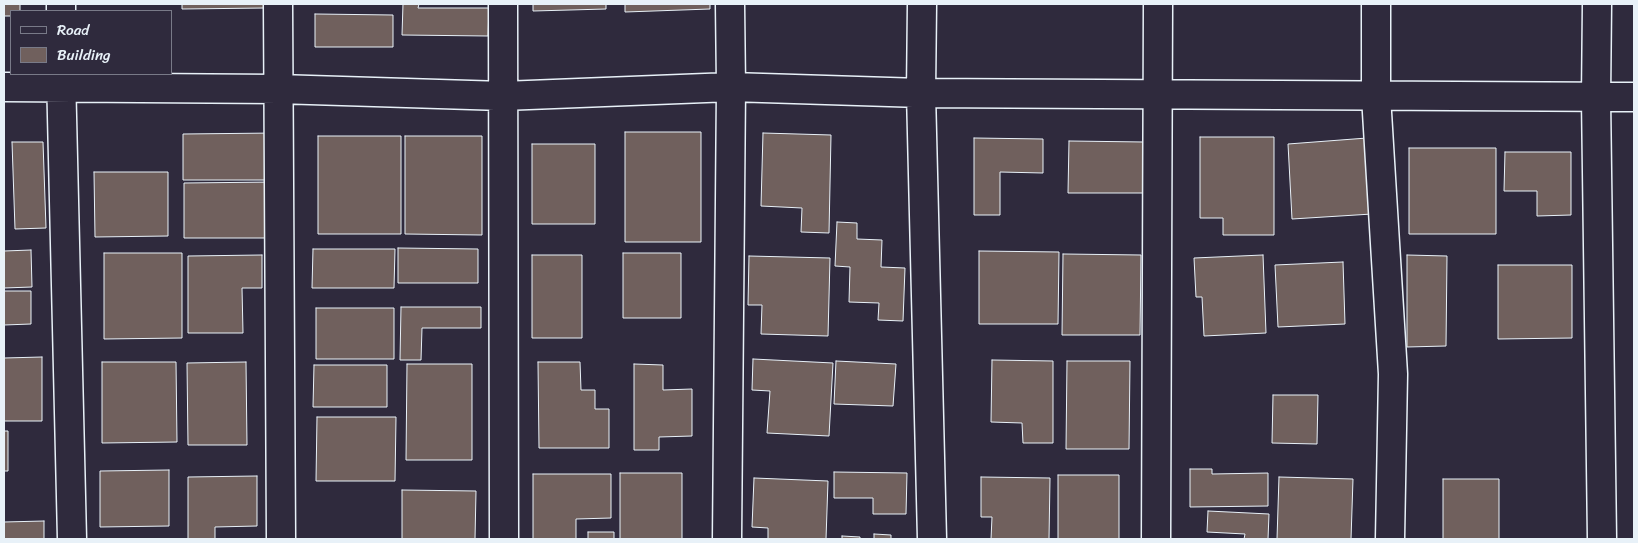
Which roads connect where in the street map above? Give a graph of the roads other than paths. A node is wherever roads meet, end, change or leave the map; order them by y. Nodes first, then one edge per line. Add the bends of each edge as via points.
1 (278, 4) edge
2 (503, 4) edge
3 (730, 4) edge
4 (922, 4) edge
5 (1158, 4) edge
6 (1376, 4) edge
7 (1597, 4) edge
8 (61, 80) edge
9 (4, 87) edge
10 (731, 87) junction
11 (278, 89) junction
12 (921, 93) junction
13 (1158, 95) junction
14 (503, 96) junction
15 (1376, 96) junction
16 (1634, 97) edge
17 (1596, 98) junction
18 (72, 539) edge
19 (281, 539) edge
20 (504, 539) edge
21 (727, 539) edge
22 (932, 539) edge
23 (1156, 539) edge
24 (1390, 539) edge
25 (1602, 539) edge

1 - 11 street
2 - 14 street
3 - 10 street
4 - 12 street
5 - 13 street
6 - 15 street
7 - 17 street
8 - 9 street
8 - 11 street
8 - 18 street
10 - 12 street
10 - 14 street
10 - 21 street
11 - 14 street
11 - 19 street
12 - 13 street
12 - 22 street
13 - 15 street
13 - 23 street
14 - 20 street
15 - 17 street
15 - 24 street via 1393,374
16 - 17 street
17 - 25 street

